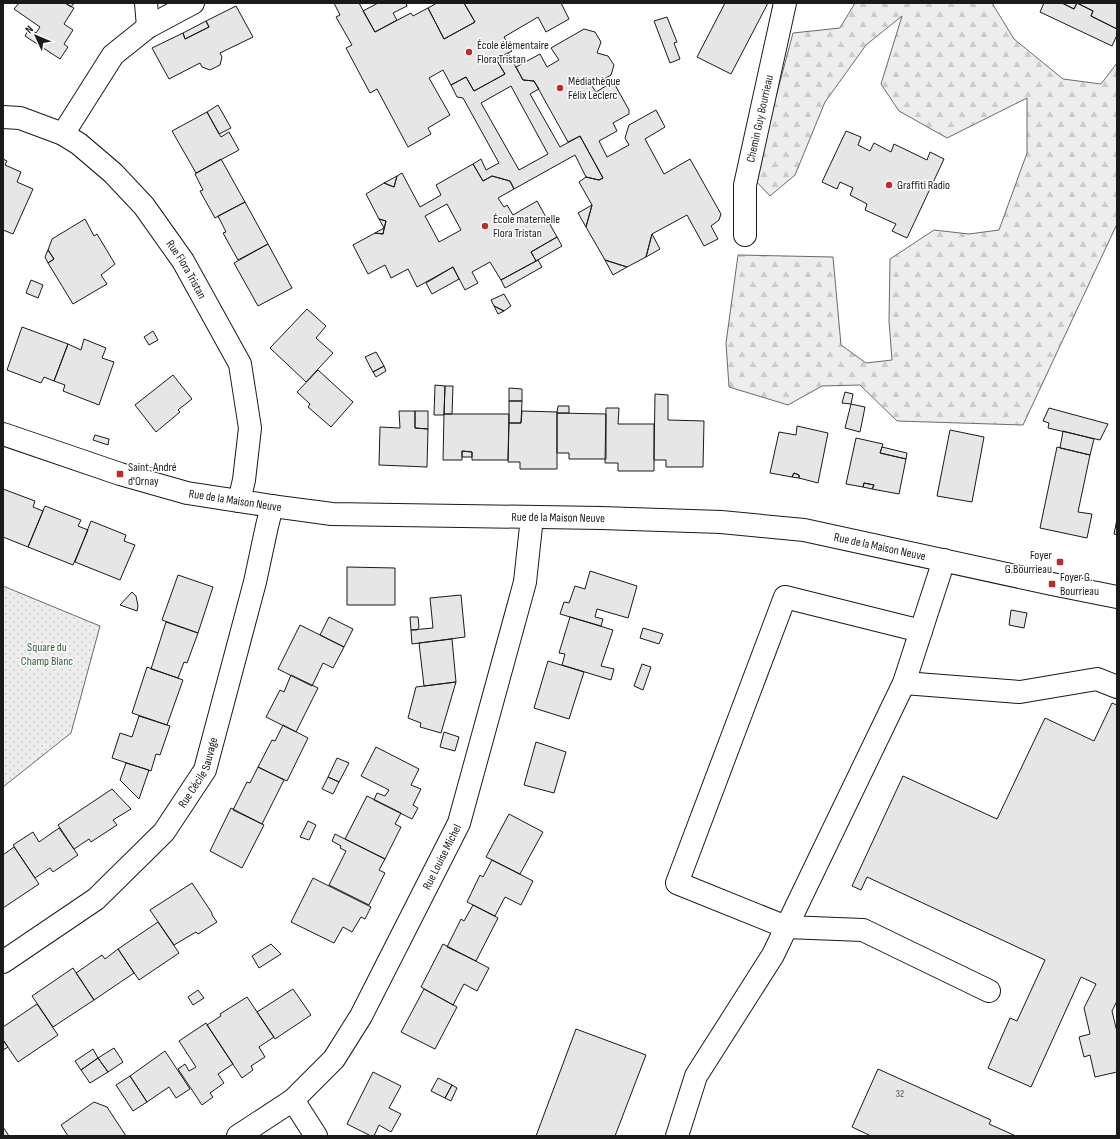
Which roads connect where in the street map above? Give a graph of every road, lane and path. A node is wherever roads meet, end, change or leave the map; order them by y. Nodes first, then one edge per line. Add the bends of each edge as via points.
1 (146, 3) edge
2 (193, 3) edge
3 (785, 3) edge
4 (148, 26) junction
5 (3, 116) edge
6 (63, 134) junction
7 (745, 235) dead end
8 (3, 434) edge
9 (239, 501) junction
10 (272, 506) junction
11 (532, 517) junction
12 (944, 560) junction
13 (1117, 597) edge
14 (921, 630) junction
15 (904, 683) junction
16 (1117, 687) edge
17 (786, 927) junction
18 (3, 962) edge
19 (989, 991) dead end
20 (293, 1100) junction
21 (238, 1136) edge
22 (316, 1136) edge
23 (677, 1136) edge

1 - 4 street
2 - 4 street
3 - 7 street, Chemin Guy Bourrieau via 745,185
4 - 6 street via 113,55
5 - 6 street, Rue Flora Tristan via 20,118
6 - 9 street, Rue Flora Tristan via 113,173 144,206 183,261 240,364 250,428
8 - 9 street, Rue de la Maison Neuve via 120,474 187,493
9 - 10 street, Rue de la Maison Neuve
10 - 11 street, Rue de la Maison Neuve via 332,514
10 - 18 street, Rue Cécile Sauvage via 255,582 205,770 164,832 96,899
11 - 12 street, Rue de la Maison Neuve via 721,522 804,530
11 - 20 street, Rue Louise Michel via 525,582 460,823 361,1016 334,1059
12 - 13 street, Rue de la Maison Neuve
12 - 14 street
14 - 15 street
14 - 17 street via 785,597 677,883
15 - 16 street via 1020,692 1098,679
15 - 17 street
17 - 19 street via 864,930
17 - 23 street via 773,955 696,1076
20 - 21 street, Rue Louise Michel
20 - 22 street

